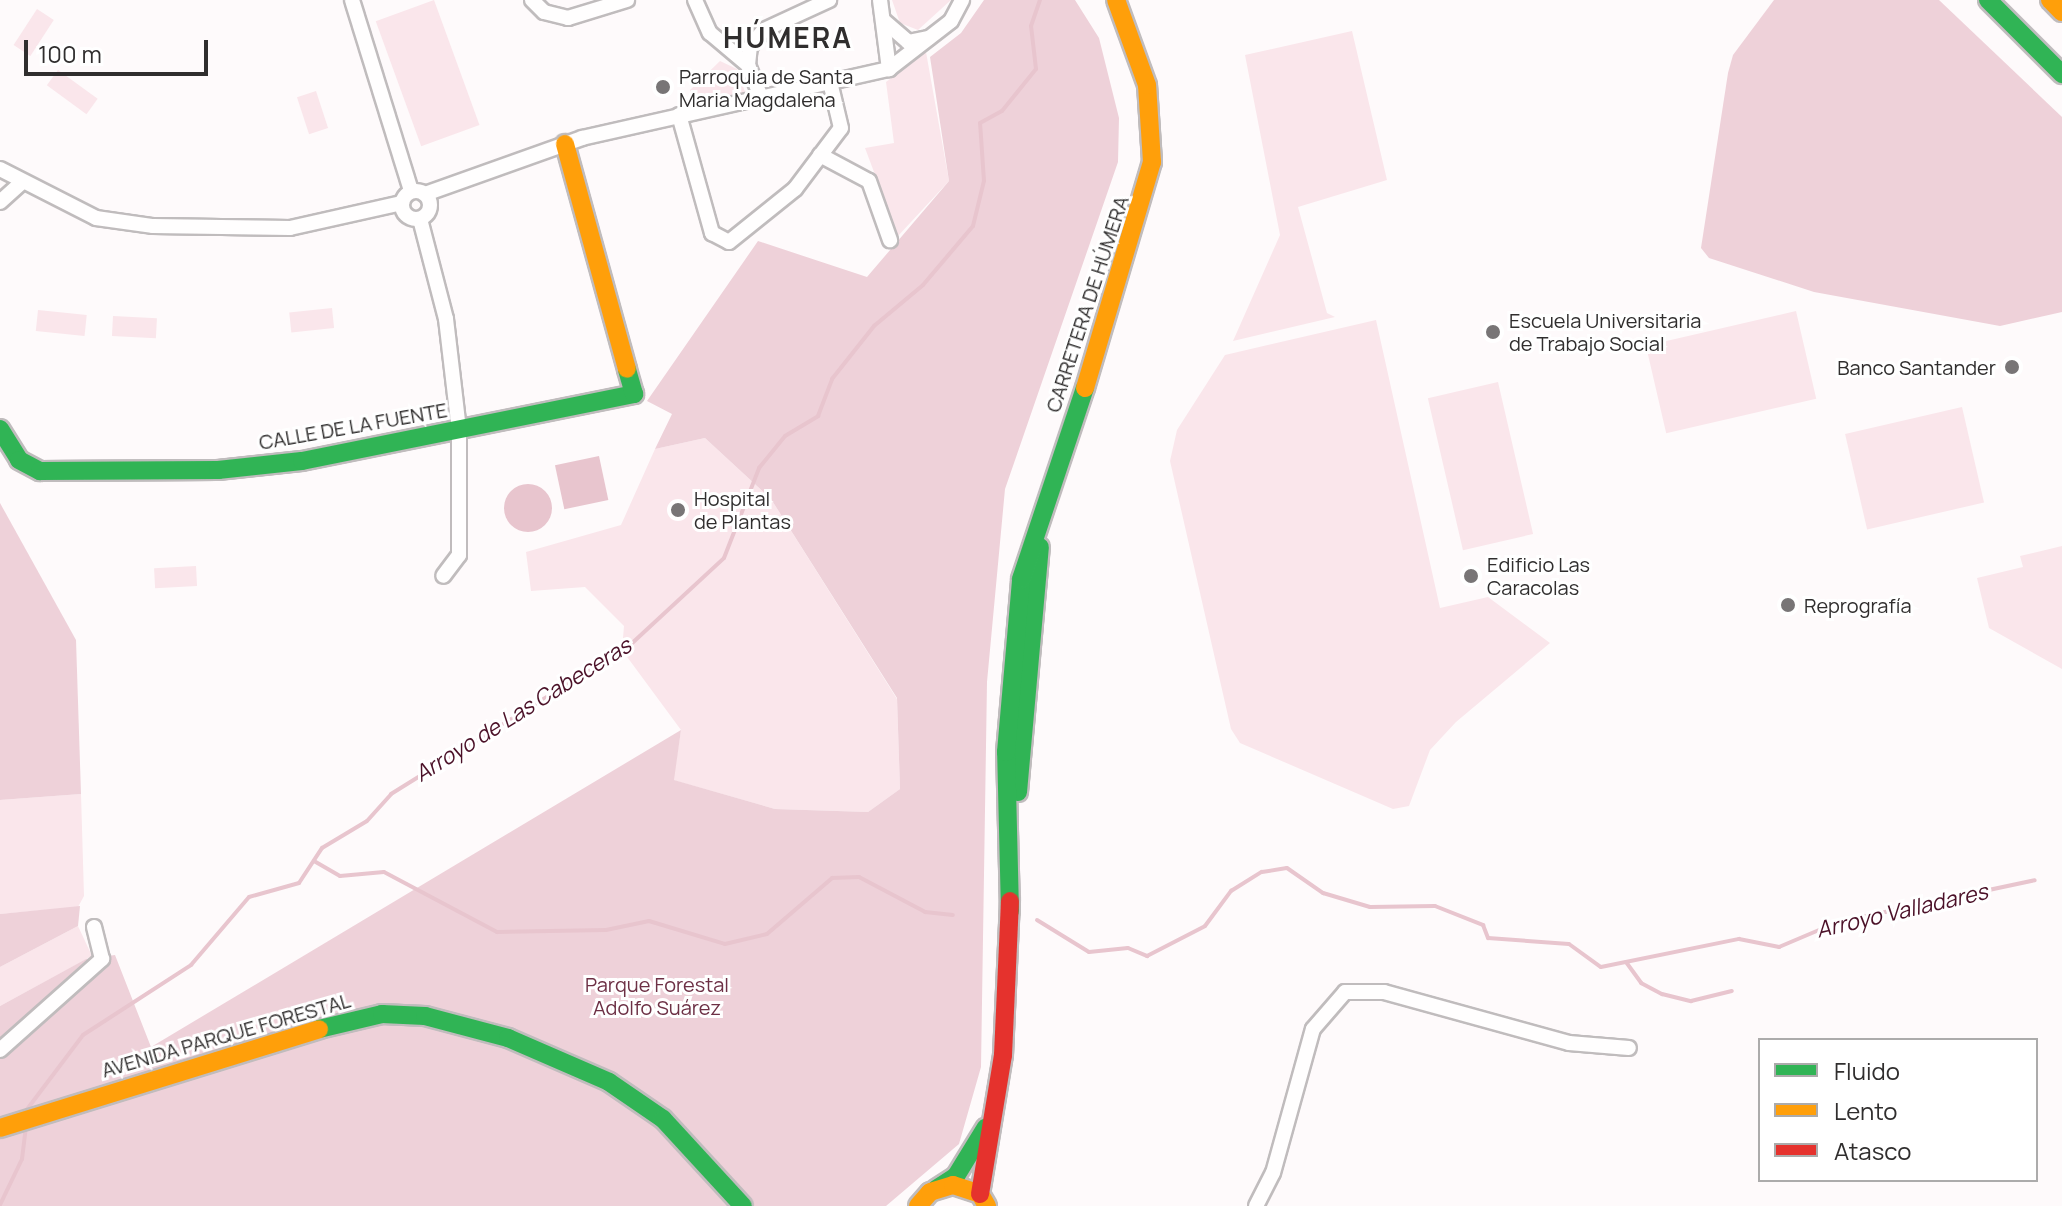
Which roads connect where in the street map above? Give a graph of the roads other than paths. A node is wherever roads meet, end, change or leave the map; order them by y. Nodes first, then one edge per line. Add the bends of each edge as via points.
1 (352, 0) edge
2 (532, 0) edge
3 (627, 0) edge
4 (695, 0) edge
5 (829, 0) edge
6 (880, 0) edge
7 (962, 0) edge
8 (1116, 0) edge
9 (1988, 0) edge
10 (2050, 0) edge
11 (2062, 12) edge
12 (883, 20) junction
13 (933, 37) junction
14 (750, 47) junction
15 (723, 49) junction
16 (748, 65) junction
17 (889, 69) junction
18 (2062, 74) edge
19 (830, 82) junction
20 (761, 97) junction
21 (679, 115) junction
22 (565, 144) junction
23 (820, 155) junction
24 (0, 169) edge
25 (21, 183) junction
26 (414, 200) junction
27 (0, 202) edge
28 (890, 240) dead end
29 (0, 429) edge
30 (459, 429) junction
31 (443, 576) dead end
32 (94, 927) dead end
33 (1629, 1048) dead end
34 (0, 1050) edge
35 (993, 1114) junction
36 (7, 1126) edge
37 (936, 1189) junction
38 (984, 1200) edge
39 (743, 1206) edge
40 (918, 1206) edge
41 (1256, 1206) edge

1 - 26 street
2 - 3 street via 544,12 568,18
4 - 15 street
5 - 14 street via 764,30
6 - 12 street
7 - 13 street
8 - 35 street, CARRETERA DE HÚMERA via 1147,85 1152,162 1134,241 1035,521 1011,639 1010,911
9 - 18 street
10 - 11 street
12 - 13 street via 908,42
12 - 17 street
13 - 17 street
14 - 15 street
14 - 16 street
15 - 16 street
16 - 20 street
17 - 19 street
19 - 20 street
19 - 23 street via 841,128
20 - 21 street
21 - 22 street
21 - 23 street via 712,233 729,242 795,189
22 - 26 street
22 - 30 street, CALLE DE LA FUENTE via 634,394
23 - 28 street via 869,181
24 - 25 street
25 - 26 street via 96,218 226,232 290,228
25 - 27 street
26 - 30 street via 446,319
29 - 30 street, CALLE DE LA FUENTE via 19,460 40,471 70,471 302,461
30 - 31 street via 459,555
32 - 34 street via 102,959
33 - 41 street via 1569,1043 1384,992 1345,992 1313,1029 1273,1173
35 - 37 street, CARRETERA DE HÚMERA via 956,1176
35 - 38 street, CARRETERA DE HÚMERA
36 - 39 street, AVENIDA PARQUE FORESTAL via 332,1025 382,1014 425,1016 508,1038 609,1082 663,1119
37 - 38 street via 953,1185
37 - 40 street, CARRETERA DE HÚMERA

